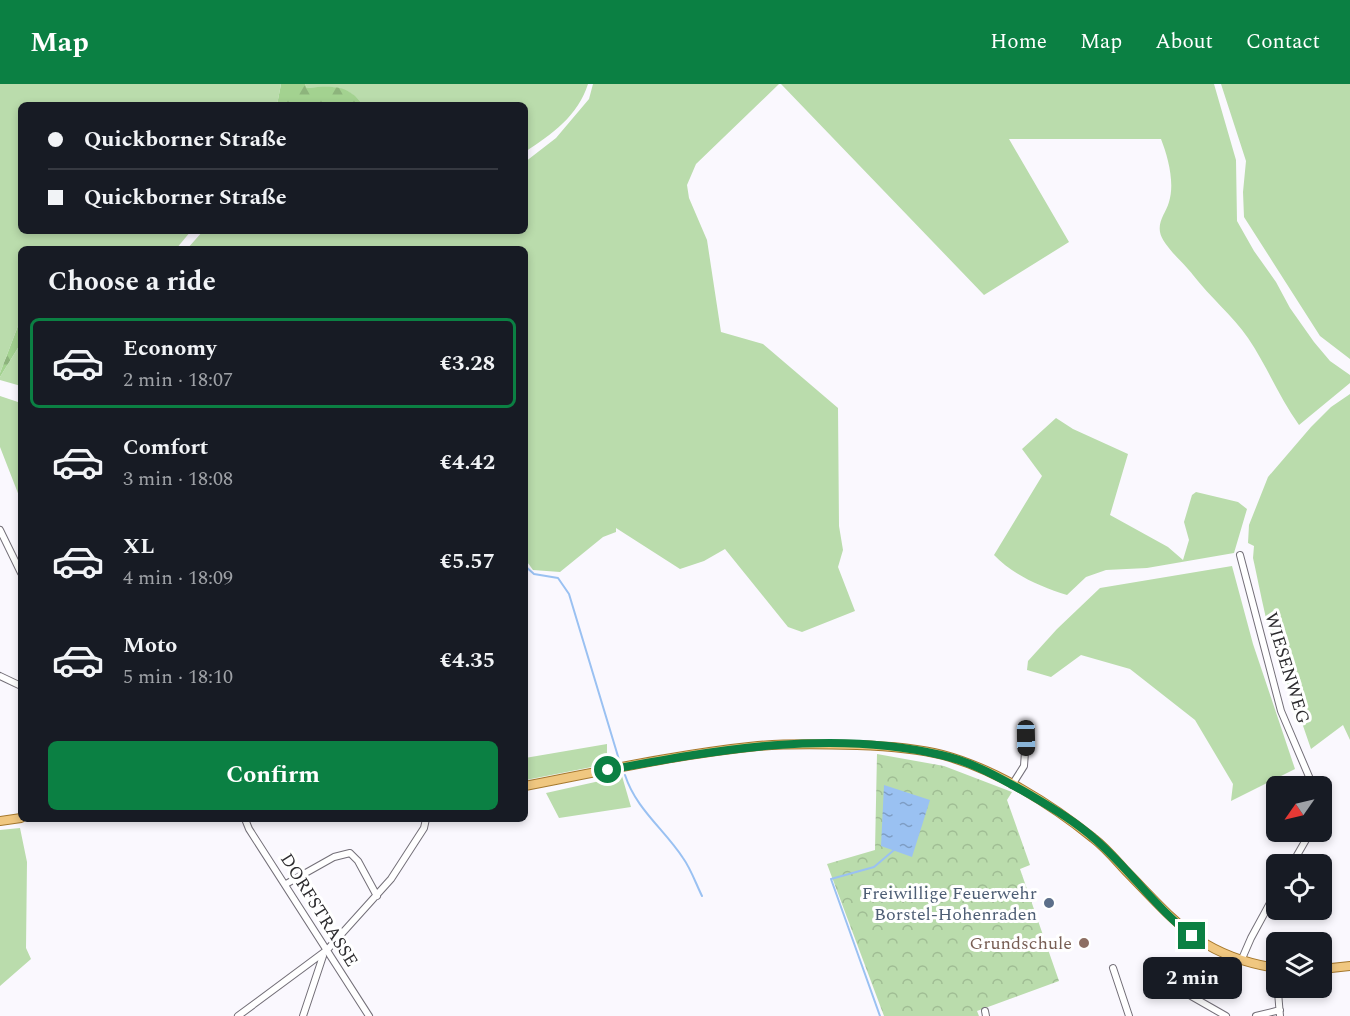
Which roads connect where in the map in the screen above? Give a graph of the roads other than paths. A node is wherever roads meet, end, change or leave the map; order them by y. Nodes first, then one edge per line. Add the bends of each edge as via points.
1 (0, 530) edge
2 (1240, 555) dead end
3 (18, 567) edge
4 (0, 676) edge
5 (18, 685) edge
6 (1026, 738) dead end
7 (1309, 776) edge
8 (528, 785) edge
9 (1012, 785) junction
10 (18, 818) edge
11 (0, 821) edge
12 (246, 822) edge
13 (425, 822) edge
14 (286, 884) junction
15 (377, 896) junction
16 (1266, 910) edge
17 (327, 950) junction
18 (1241, 961) junction
19 (1266, 966) edge
20 (1350, 966) edge
21 (1113, 968) dead end
22 (1332, 968) edge
23 (1191, 996) dead end
24 (1279, 998) edge
25 (1280, 1013) edge
26 (238, 1016) edge
27 (303, 1016) edge
28 (369, 1016) edge
29 (1129, 1016) edge
30 (1226, 1016) edge
31 (1256, 1016) edge

1 - 3 street
2 - 7 street, WIESENWEG via 1281,711
4 - 5 street
6 - 9 street via 1024,766
8 - 9 main road via 715,752 814,743 942,755
9 - 18 main road via 1059,812 1096,840 1182,928 1216,951
10 - 11 main road
12 - 14 street, DORFSTRASSE
13 - 15 street via 408,855
14 - 15 street via 334,857 351,853
14 - 17 street, DORFSTRASSE
15 - 17 street
16 - 18 street
17 - 26 street
17 - 27 street
17 - 28 street, DORFSTRASSE
18 - 19 main road
20 - 22 main road
21 - 29 street
23 - 30 street
24 - 25 street
25 - 31 street

